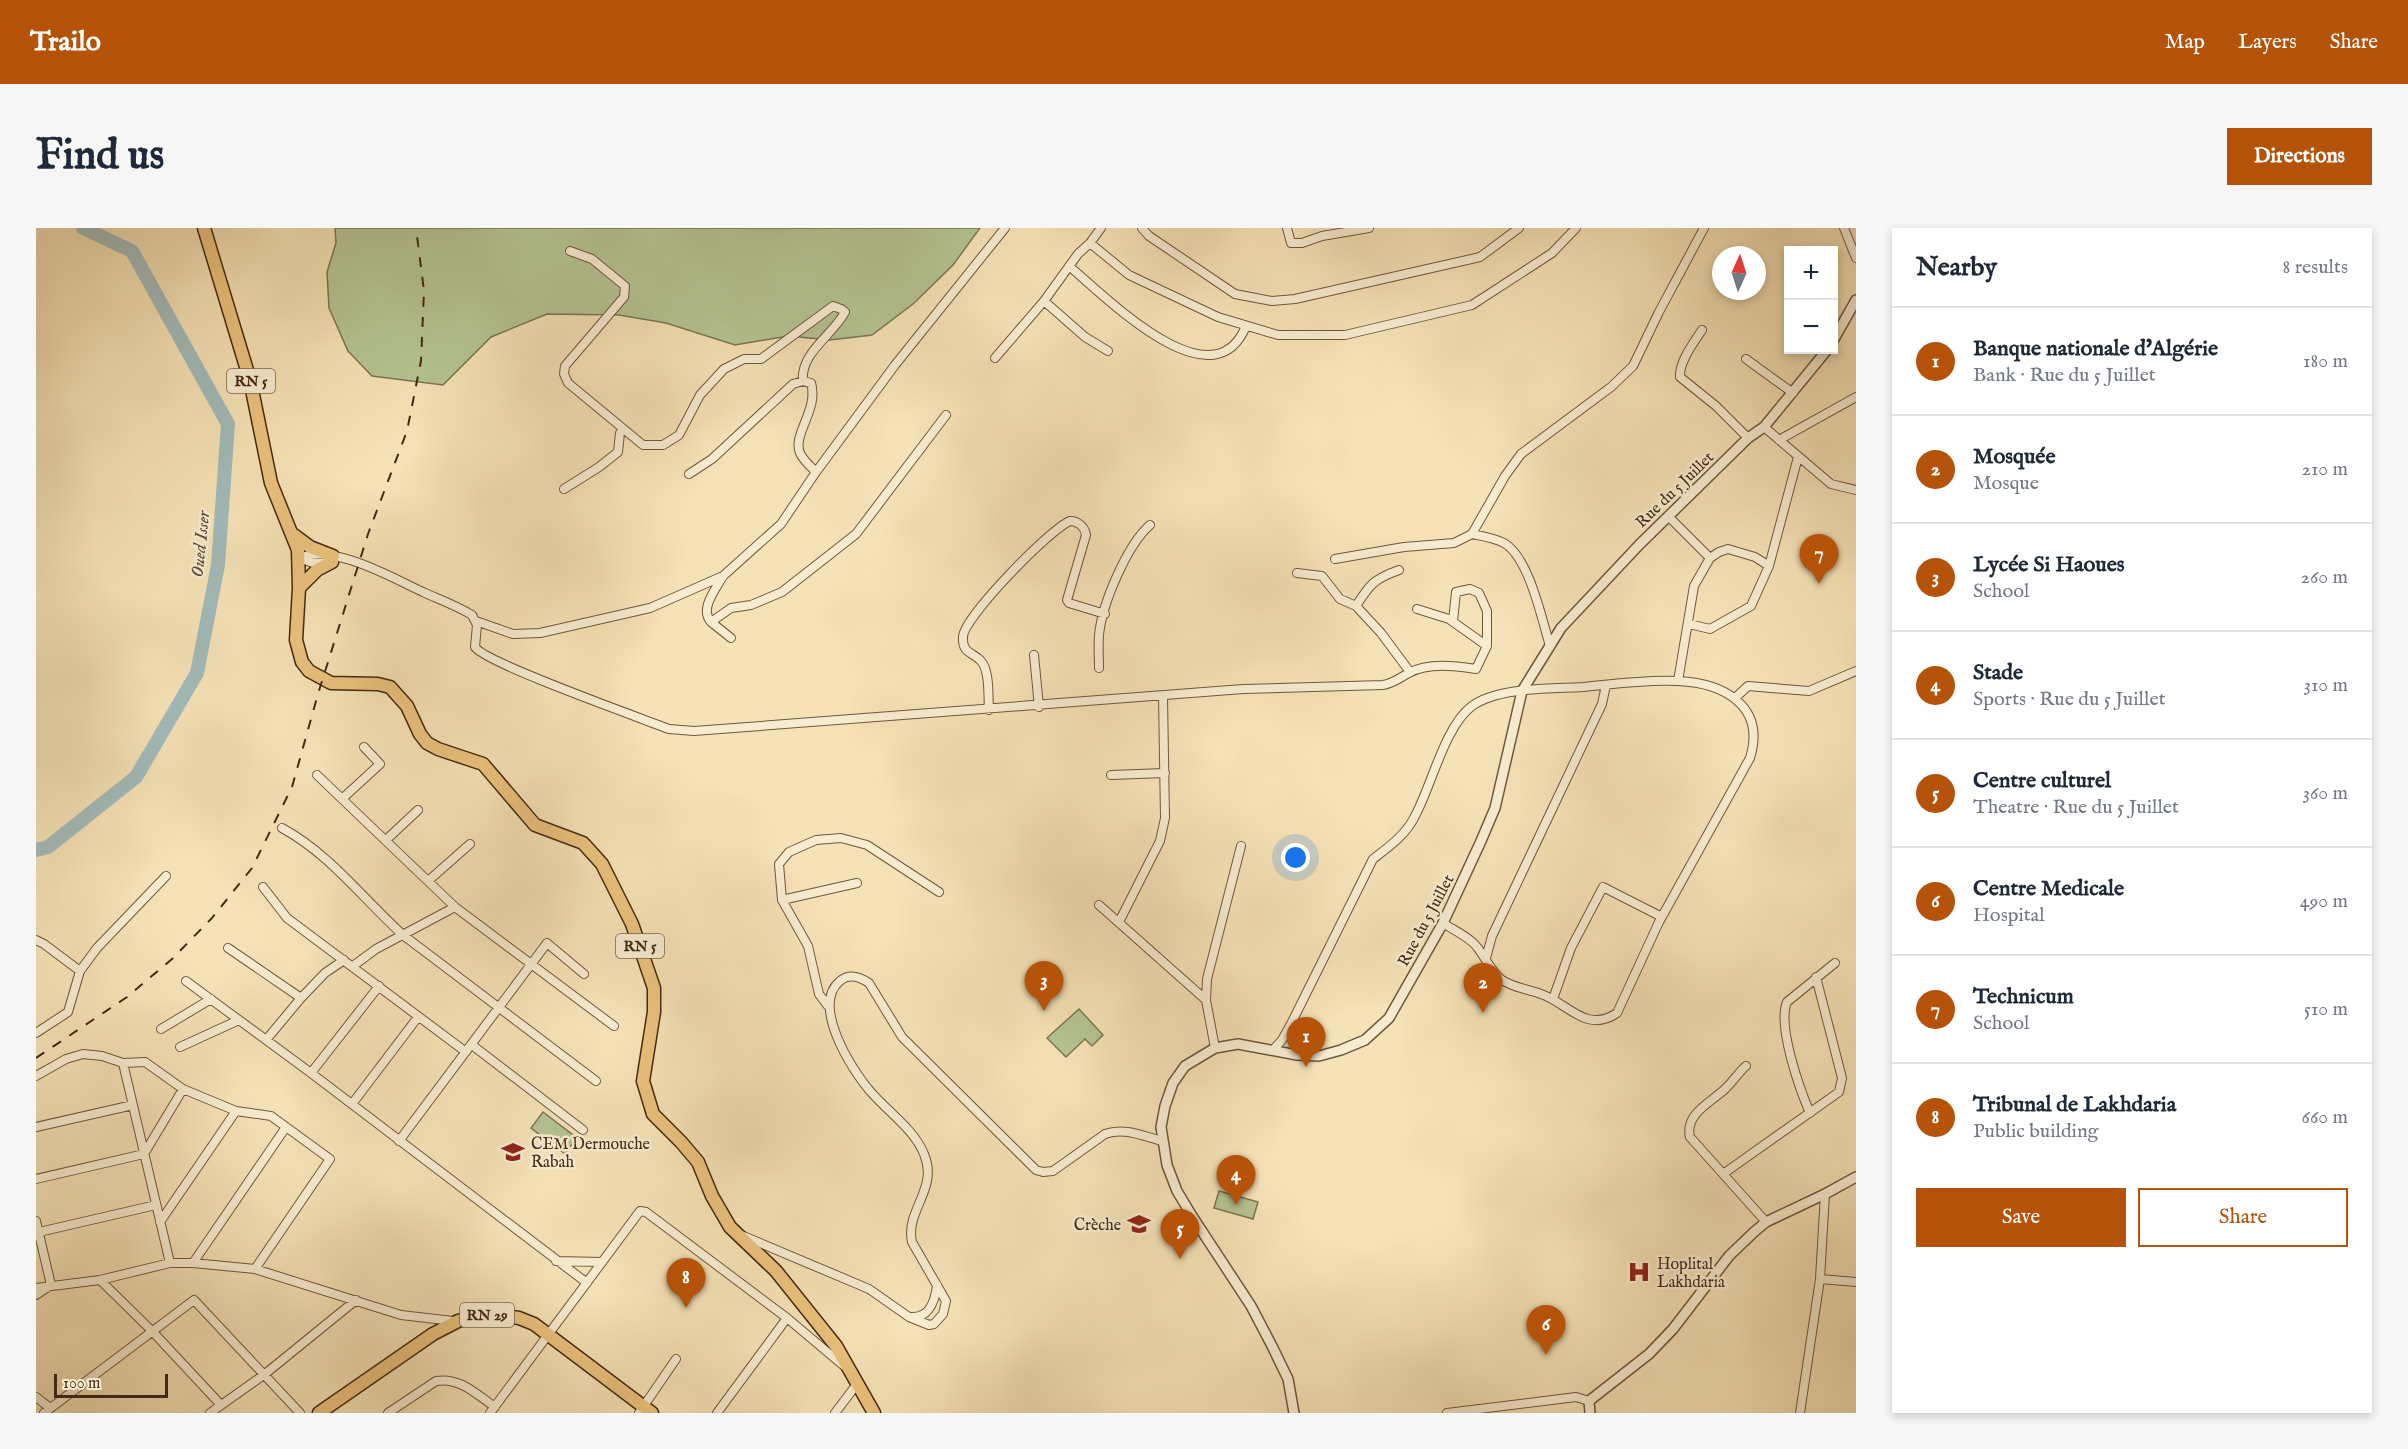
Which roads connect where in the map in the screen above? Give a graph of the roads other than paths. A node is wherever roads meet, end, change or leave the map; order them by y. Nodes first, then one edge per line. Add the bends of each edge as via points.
1 (204, 228) edge
2 (1005, 228) edge
3 (1101, 228) edge
4 (1142, 228) edge
5 (1287, 228) edge
6 (1369, 228) edge
7 (1519, 228) edge
8 (1576, 228) edge
9 (1704, 228) edge
10 (1844, 228) edge
11 (1321, 232) edge
12 (1090, 243) junction
13 (570, 251) dead end
14 (1856, 258) edge
15 (1069, 266) junction
16 (1856, 300) edge
17 (1044, 301) junction
18 (1246, 326) junction
19 (1702, 330) dead end
20 (1838, 331) edge
21 (1108, 351) dead end
22 (1824, 354) edge
23 (995, 358) dead end
24 (1746, 359) dead end
25 (803, 381) junction
26 (1792, 393) junction
27 (1856, 397) edge
28 (946, 415) dead end
29 (1764, 427) junction
30 (624, 430) junction
31 (1748, 438) junction
32 (1779, 440) junction
33 (1798, 457) junction
34 (816, 472) junction
35 (689, 474) dead end
36 (564, 489) dead end
37 (1856, 490) edge
38 (1668, 516) junction
39 (1150, 525) dead end
40 (1472, 534) junction
41 (294, 535) junction
42 (299, 558) junction
43 (1710, 558) junction
44 (333, 559) junction
45 (1335, 560) dead end
46 (1769, 566) junction
47 (1399, 570) dead end
48 (1297, 573) dead end
49 (723, 576) junction
50 (299, 588) junction
51 (1356, 606) junction
52 (1417, 609) dead end
53 (1105, 614) junction
54 (476, 621) junction
55 (1453, 621) junction
56 (711, 622) junction
57 (1689, 624) junction
58 (731, 638) dead end
59 (1487, 646) junction
60 (1550, 646) junction
61 (1034, 655) dead end
62 (1099, 668) dead end
63 (1856, 671) edge
64 (1410, 672) junction
65 (1678, 681) junction
66 (1606, 685) junction
67 (1522, 691) junction
68 (1163, 696) junction
69 (1735, 698) junction
70 (1039, 706) junction
71 (989, 710) junction
72 (364, 747) dead end
73 (1165, 772) junction
74 (317, 775) dead end
75 (1111, 775) dead end
76 (344, 798) junction
77 (418, 810) dead end
78 (282, 828) dead end
79 (386, 840) junction
80 (470, 844) dead end
81 (1241, 846) dead end
82 (166, 876) dead end
83 (428, 881) junction
84 (857, 883) dead end
85 (263, 887) dead end
86 (939, 892) dead end
87 (782, 900) junction
88 (1099, 905) dead end
89 (455, 907) junction
90 (1662, 917) junction
91 (1119, 922) junction
92 (1443, 923) junction
93 (403, 935) junction
94 (36, 940) edge
95 (228, 948) dead end
96 (1486, 958) junction
97 (344, 960) junction
98 (1835, 963) dead end
99 (532, 964) junction
100 (353, 966) junction
101 (80, 971) junction
102 (584, 974) dead end
103 (1816, 976) junction
104 (186, 981) dead end
105 (379, 986) junction
106 (301, 998) junction
107 (211, 999) junction
108 (1553, 999) junction
109 (1206, 1000) junction
110 (828, 1006) junction
111 (500, 1008) junction
112 (418, 1017) junction
113 (239, 1020) junction
114 (614, 1026) dead end
115 (161, 1029) dead end
116 (36, 1033) edge
117 (266, 1040) junction
118 (472, 1045) junction
119 (180, 1047) dead end
120 (1215, 1048) junction
121 (1273, 1050) junction
122 (466, 1052) junction
123 (123, 1063) junction
124 (1746, 1066) dead end
125 (311, 1073) junction
126 (36, 1076) edge
127 (596, 1081) dead end
128 (183, 1089) junction
129 (352, 1104) junction
130 (133, 1105) junction
131 (236, 1111) junction
132 (1810, 1113) junction
133 (36, 1127) edge
134 (286, 1127) junction
135 (583, 1130) dead end
136 (399, 1141) junction
137 (1162, 1141) junction
138 (144, 1154) junction
139 (1723, 1174) junction
140 (1856, 1177) edge
141 (36, 1179) edge
142 (1825, 1194) junction
143 (156, 1205) junction
144 (36, 1221) edge
145 (160, 1222) junction
146 (1766, 1222) junction
147 (39, 1232) junction
148 (736, 1233) junction
149 (556, 1261) junction
150 (602, 1262) junction
151 (170, 1263) junction
152 (193, 1263) junction
153 (255, 1269) junction
154 (1820, 1279) junction
155 (100, 1280) junction
156 (1856, 1282) edge
157 (587, 1283) junction
158 (938, 1284) junction
159 (51, 1286) junction
160 (36, 1288) edge
161 (36, 1295) edge
162 (356, 1300) junction
163 (909, 1317) junction
164 (787, 1318) junction
165 (458, 1321) junction
166 (152, 1331) junction
167 (549, 1335) junction
168 (676, 1359) dead end
169 (850, 1371) junction
170 (265, 1374) junction
171 (857, 1384) junction
172 (36, 1396) edge
173 (1589, 1401) junction
174 (221, 1405) junction
175 (492, 1410) edge
176 (47, 1411) edge
177 (645, 1411) edge
178 (210, 1413) edge
179 (300, 1413) edge
180 (320, 1413) edge
181 (387, 1413) edge
182 (717, 1413) edge
183 (835, 1413) edge
184 (874, 1413) edge
185 (1294, 1413) edge
186 (1447, 1413) edge
187 (1590, 1413) edge
188 (1800, 1413) edge

1 - 41 main road, RN 5 via 250,380 271,483
2 - 34 street
3 - 12 street
4 - 7 street via 1235,294 1272,301 1480,257
5 - 11 street via 1291,243 1302,243
6 - 11 street
8 - 18 street via 1552,253 1472,305 1345,335 1278,335
9 - 40 street via 1633,366 1521,454
10 - 14 street
12 - 15 street
12 - 18 street via 1129,275
13 - 30 street via 592,259 625,286 624,297 565,366 564,374 568,383
15 - 17 street
15 - 18 street via 1135,322 1198,356 1234,347
16 - 20 street
17 - 21 street via 1085,337
17 - 23 street
19 - 31 street via 1680,377
22 - 26 street, Rue du 5 Juillet
24 - 26 street
25 - 30 street via 802,372 809,357 840,321 842,309 833,306 761,359 744,359 724,369 700,395 679,435 663,445 643,445
25 - 34 street via 811,383 814,395 798,442 800,454
25 - 35 street via 793,384 712,459
26 - 29 street, Rue du 5 Juillet
27 - 32 street
28 - 56 street via 856,534 782,591 751,605 731,608
29 - 31 street, Rue du 5 Juillet
29 - 32 street
30 - 36 street via 620,433 618,452
31 - 38 street, Rue du 5 Juillet
32 - 33 street
33 - 37 street via 1831,484
33 - 46 street
34 - 49 street via 782,524
38 - 43 street
38 - 60 street, Rue du 5 Juillet via 1561,628
39 - 53 street via 1128,552
40 - 45 street via 1454,543 1404,547
40 - 60 street via 1510,548 1534,589
41 - 42 main road, RN 5
41 - 44 main road
42 - 44 street via 313,563
42 - 50 main road, RN 5
43 - 46 street via 1728,549
43 - 57 street via 1694,586
44 - 50 main road
44 - 54 street via 366,565 468,613
46 - 57 street via 1751,606 1710,629
47 - 51 street via 1377,578
48 - 51 street via 1322,576 1340,599
49 - 54 street via 650,608 531,634 513,634
49 - 56 street via 705,610
50 - 148 main road, RN 5 via 296,640 309,671 331,682 390,687 407,706 427,742 443,752 483,764 535,825 583,843 602,864 632,924 654,988 643,1081 647,1098 653,1114 698,1162 712,1196
51 - 64 street
52 - 55 street
53 - 62 street via 1099,636
53 - 71 street via 1067,600 1086,535 1086,530 1070,521 1032,551 964,629 966,650 985,668
54 - 71 street via 474,643 481,654 669,729 694,731
55 - 59 street
55 - 59 street via 1456,592 1470,589 1479,594 1487,611
56 - 58 street
57 - 65 street
59 - 64 street via 1476,669 1454,666
60 - 67 street, Rue du 5 Juillet
61 - 70 street
63 - 69 street via 1809,692 1748,687
64 - 68 street via 1383,685
65 - 66 street
65 - 69 street via 1713,687
66 - 67 street
66 - 96 street via 1602,704 1492,936
67 - 92 street, Rue du 5 Juillet via 1495,808
67 - 121 street via 1482,700 1465,712 1454,727 1416,815 1397,840 1373,859 1291,1024
68 - 70 street
68 - 73 street
69 - 90 street via 1749,713 1754,727 1750,758
70 - 71 street
72 - 76 street via 380,764
73 - 75 street
73 - 91 street via 1165,818 1160,841
74 - 76 street
76 - 79 street
77 - 79 street
78 - 93 street via 320,852
79 - 83 street
80 - 83 street
81 - 109 street via 1217,937
82 - 101 street
83 - 89 street
84 - 87 street
85 - 97 street via 287,918
86 - 87 street via 867,845 841,838 816,840 789,852 779,864
87 - 110 street via 808,946 819,994
88 - 91 street
89 - 93 street
89 - 99 street
90 - 108 street via 1617,1013 1598,1021 1585,1019
90 - 108 street via 1603,887 1571,948
91 - 109 street
92 - 96 street via 1477,945
92 - 121 street, Rue du 5 Juillet via 1389,1017 1365,1040 1319,1056
93 - 100 street
93 - 111 street
94 - 101 street
95 - 106 street
96 - 108 street via 1492,972 1502,980
97 - 100 street
97 - 106 street
98 - 103 street
99 - 102 street via 547,943
99 - 111 street
99 - 114 street
100 - 105 street
101 - 116 street via 68,1012
103 - 132 street via 1785,1006 1797,1082
103 - 132 street via 1842,1087
104 - 107 street
105 - 112 street
105 - 125 street
106 - 117 street
107 - 113 street
107 - 115 street
109 - 120 street
110 - 137 street via 835,985 843,978 853,976 869,983 902,1037 1036,1170 1053,1172 1114,1131
110 - 158 street via 849,1061 867,1089 924,1152 929,1178 910,1232
111 - 118 street
111 - 127 street
112 - 122 street
112 - 129 street
113 - 117 street
113 - 119 street
117 - 125 street
118 - 122 street
118 - 135 street
120 - 121 street, Rue du 5 Juillet via 1238,1044
120 - 137 street, Rue du 5 Juillet via 1185,1066 1173,1083 1165,1106
122 - 136 street
123 - 126 street via 83,1054
123 - 128 street via 145,1062
123 - 130 street
124 - 139 street via 1727,1088 1699,1110 1689,1131
125 - 129 street
128 - 131 street
128 - 138 street
129 - 136 street
130 - 133 street
130 - 138 street
131 - 134 street via 271,1116
131 - 145 street
132 - 139 street
134 - 152 street
134 - 153 street via 330,1159
136 - 149 street
137 - 185 street, Rue du 5 Juillet via 1177,1191 1251,1306 1288,1379
138 - 141 street
138 - 143 street
139 - 146 street
140 - 142 street
142 - 146 street
142 - 154 street
143 - 145 street
143 - 147 street
144 - 147 street
145 - 151 street
146 - 173 street via 1729,1256 1649,1354
147 - 159 street
148 - 163 street via 869,1289
148 - 169 main road, RN 5 via 806,1305
149 - 150 street
149 - 157 street
150 - 157 street
150 - 164 street via 636,1213 646,1212
151 - 152 street
151 - 155 street
152 - 153 street
153 - 162 street
154 - 156 street
154 - 188 street
155 - 159 street
155 - 166 street
157 - 167 street
158 - 163 street via 933,1305 925,1315
158 - 163 street via 946,1301 943,1314 934,1324
159 - 160 street
159 - 161 street
162 - 165 street via 401,1315
162 - 170 street
164 - 169 street
164 - 182 street
165 - 167 main road, RN 29 via 500,1315 526,1321
165 - 180 main road, RN 29 via 433,1334
166 - 170 street via 194,1300
166 - 174 street
166 - 176 street
167 - 175 street
167 - 177 main road, RN 29
168 - 177 street
169 - 171 main road, RN 5
170 - 174 street
170 - 179 street
171 - 183 street
171 - 184 main road, RN 5
172 - 176 street
173 - 186 street via 1576,1397
173 - 187 street
174 - 178 street
175 - 181 street via 466,1386 443,1380

